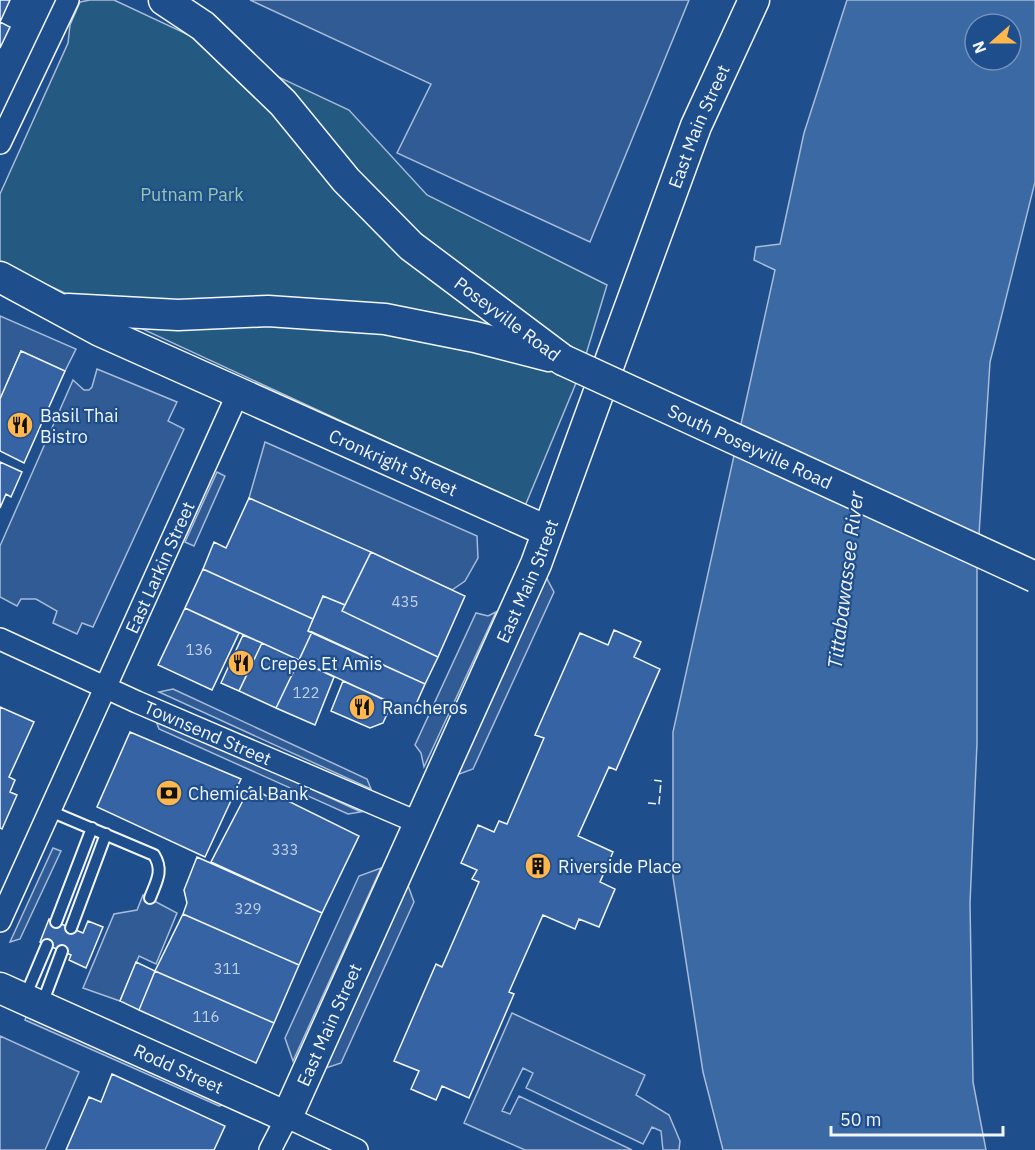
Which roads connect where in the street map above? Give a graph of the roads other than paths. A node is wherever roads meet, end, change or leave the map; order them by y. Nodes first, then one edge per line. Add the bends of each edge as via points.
1 (68, 0) edge
2 (164, 0) edge
3 (754, 0) edge
4 (0, 143) edge
5 (0, 277) edge
6 (59, 308) junction
7 (563, 360) junction
8 (238, 393) junction
9 (548, 531) junction
10 (1035, 577) edge
11 (0, 639) edge
12 (106, 687) junction
13 (50, 811) junction
14 (419, 823) junction
15 (92, 828) junction
16 (106, 834) junction
17 (150, 898) dead end
18 (0, 921) edge
19 (56, 922) dead end
20 (70, 928) dead end
21 (47, 945) dead end
22 (62, 951) dead end
23 (22, 998) edge
24 (286, 1118) junction
25 (270, 1150) edge
26 (357, 1150) edge

1 - 4 street
2 - 7 street, Poseyville Road via 203,26 283,103 346,180 411,246
3 - 9 street, East Main Street via 696,126
5 - 6 street
6 - 7 street, Poseyville Road via 178,315 268,311 385,319
6 - 8 street via 100,331
7 - 10 street, South Poseyville Road, bridge
8 - 9 street, Cronkright Street
8 - 12 street, East Larkin Street
9 - 14 street, East Main Street
11 - 12 street, Townsend Street
12 - 13 street, East Larkin Street
12 - 14 street, Townsend Street
13 - 15 lane
13 - 18 street, East Larkin Street
14 - 24 street, East Main Street
15 - 16 lane
15 - 19 lane
16 - 17 lane via 154,855 160,874
16 - 20 lane
21 - 23 lane
22 - 23 lane
23 - 24 street, Rodd Street
24 - 25 street, East Main Street
24 - 26 street, Rodd Street

